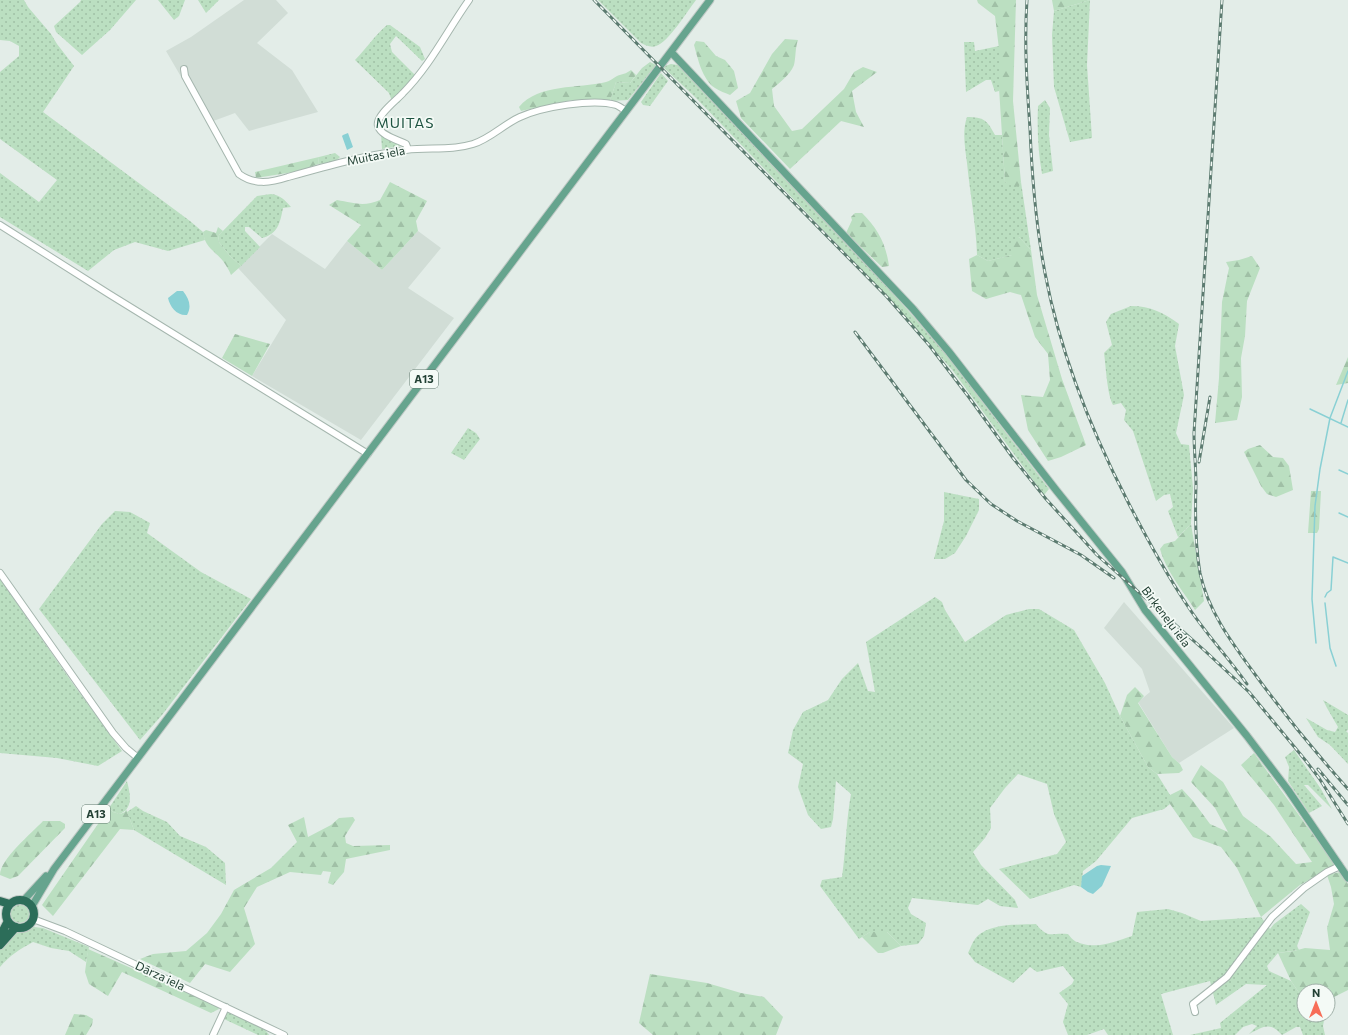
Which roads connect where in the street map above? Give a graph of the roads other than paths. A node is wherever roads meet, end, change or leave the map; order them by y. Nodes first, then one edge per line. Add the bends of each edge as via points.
1 (469, 0) edge
2 (710, 0) edge
3 (671, 52) junction
4 (184, 69) dead end
5 (626, 111) junction
6 (408, 149) junction
7 (0, 225) edge
8 (368, 454) junction
9 (0, 573) edge
10 (138, 758) junction
11 (1340, 866) junction
12 (54, 869) junction
13 (1348, 878) edge
14 (24, 900) junction
15 (0, 901) edge
16 (10, 904) junction
17 (32, 906) junction
18 (5, 914) edge
19 (33, 919) junction
20 (16, 927) junction
21 (0, 936) edge
22 (0, 945) edge
23 (226, 1007) junction
24 (1195, 1012) dead end
25 (213, 1035) edge
26 (284, 1035) edge

1 - 6 street via 423,71 378,120 378,126 383,133 406,144
2 - 3 main road, A13
3 - 5 main road, A13
3 - 11 main road, Birķeneļu iela via 913,309 949,352 1122,572 1144,610 1247,736
4 - 6 street, Muitas iela via 184,76 231,162 247,180 281,180 346,162
5 - 6 street, Muitas iela via 616,105 599,103 558,106 520,117 474,144 459,148
5 - 8 main road, A13
7 - 8 street
8 - 10 main road, A13
9 - 10 street via 113,733
10 - 12 main road, A13
11 - 13 main road, Birķeneļu iela
11 - 24 street via 1304,888 1272,917 1227,977 1193,1004
12 - 14 main road, A13
12 - 17 main road, A13
14 - 16 highway
14 - 17 highway
15 - 16 highway
16 - 18 highway
17 - 19 highway
18 - 20 highway
18 - 21 highway
19 - 20 highway via 24,927
19 - 23 street, Dārza iela via 65,931
20 - 22 highway
23 - 25 street
23 - 26 street, Dārza iela

